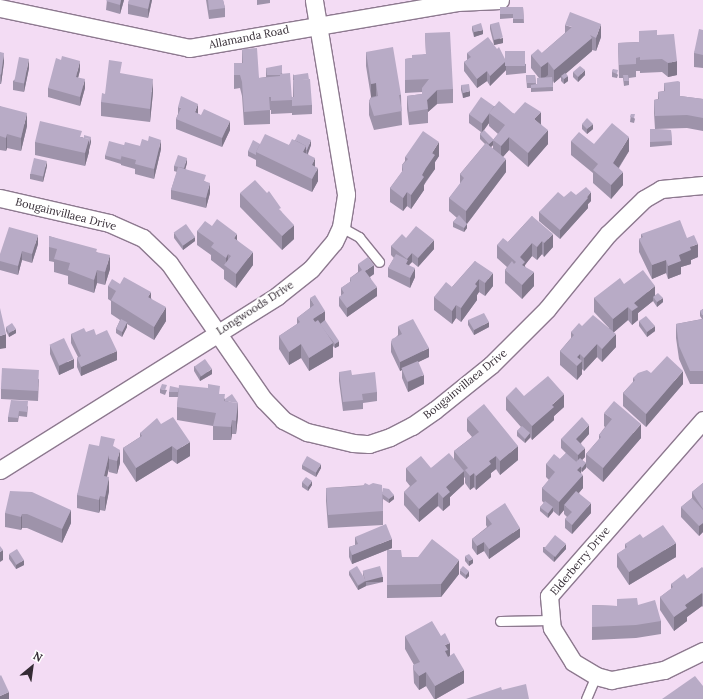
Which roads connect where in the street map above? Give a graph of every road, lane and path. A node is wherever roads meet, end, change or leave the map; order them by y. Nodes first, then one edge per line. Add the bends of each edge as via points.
1 (314, 0) edge
2 (500, 0) edge
3 (0, 8) edge
4 (319, 24) junction
5 (703, 186) edge
6 (0, 198) edge
7 (341, 227) junction
8 (379, 262) dead end
9 (219, 332) junction
10 (703, 420) edge
11 (0, 470) edge
12 (550, 620) junction
13 (500, 621) dead end
14 (703, 651) edge
15 (596, 676) junction
16 (586, 699) edge

1 - 4 street, Longwoods Drive
2 - 4 street, Allamanda Road via 457,2
3 - 4 street, Allamanda Road via 189,48
4 - 7 street, Longwoods Drive via 346,194
5 - 9 street, Bougainvillaea Drive via 661,189 644,199 608,234 547,308 490,365 412,426 376,442 353,443 336,440 307,432 283,420 264,400
6 - 9 street, Bougainvillaea Drive via 109,223 143,238 169,262
7 - 8 lane via 359,237
7 - 9 street, Longwoods Drive via 334,242 311,269 278,296
9 - 11 street, Longwoods Drive
10 - 12 street, Elderberry Drive via 549,596
12 - 13 lane
12 - 15 street, Elderberry Drive via 573,662
14 - 15 street, Elderberry Drive via 664,670 611,680
15 - 16 lane

